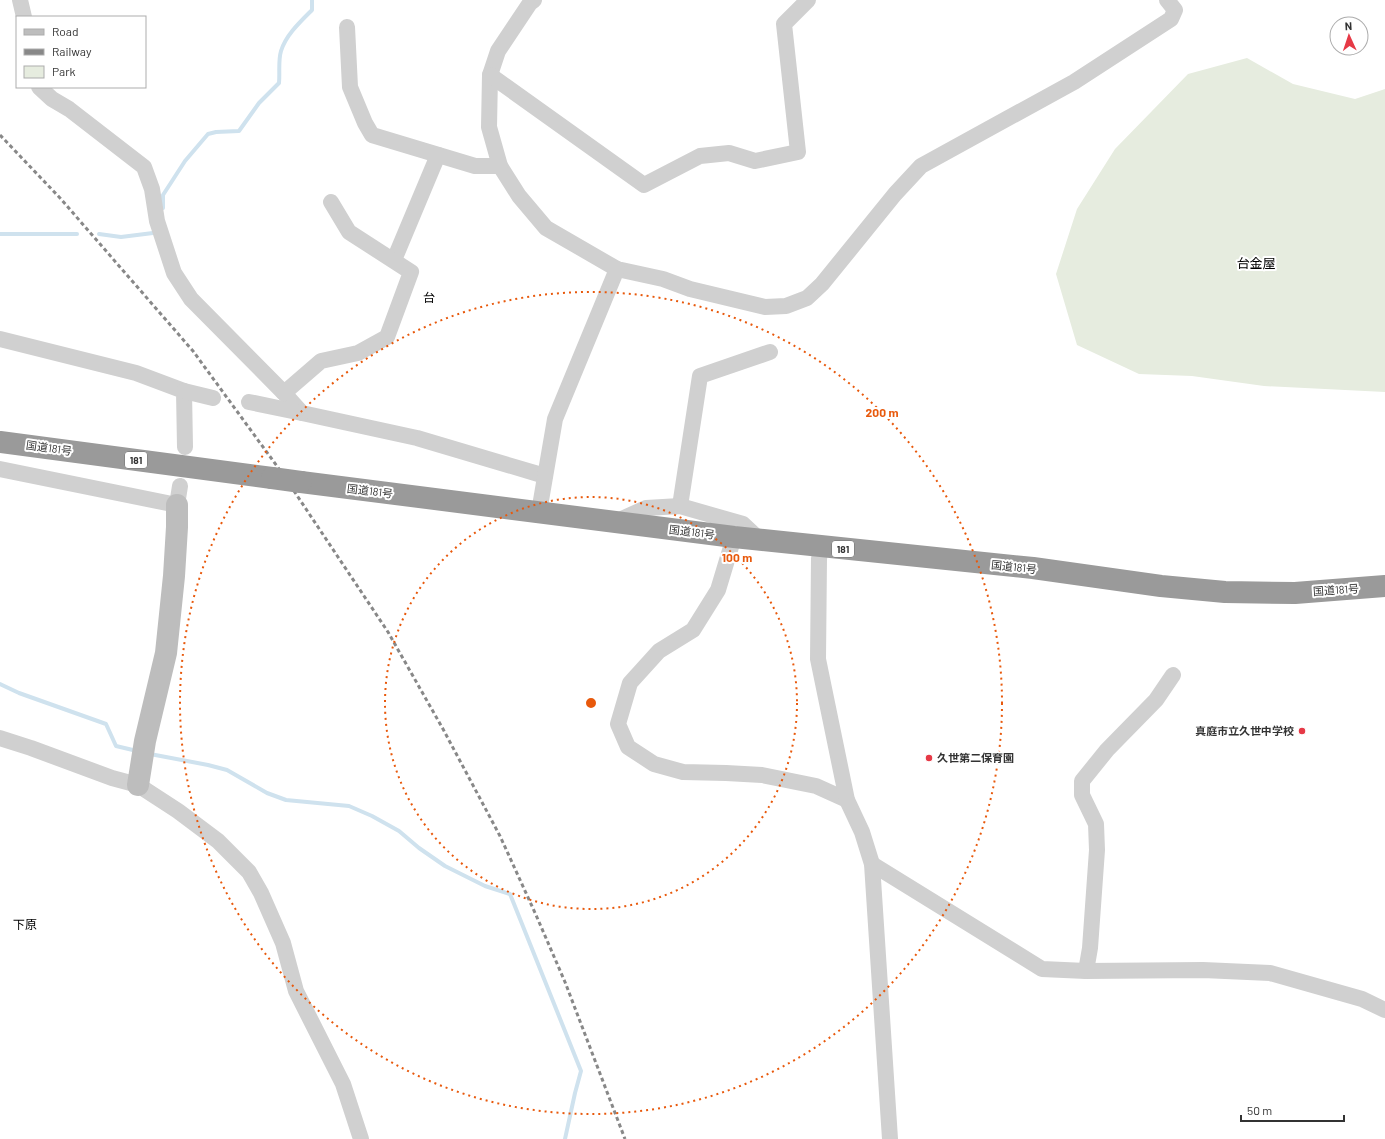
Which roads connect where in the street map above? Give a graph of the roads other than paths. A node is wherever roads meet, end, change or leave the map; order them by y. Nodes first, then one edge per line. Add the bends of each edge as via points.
1 (20, 0) edge
2 (534, 0) edge
3 (808, 0) edge
4 (1167, 0) edge
5 (24, 16) edge
6 (347, 27) dead end
7 (490, 75) junction
8 (40, 88) edge
9 (438, 155) junction
10 (500, 166) junction
11 (331, 202) dead end
12 (394, 260) junction
13 (617, 269) junction
14 (0, 339) edge
15 (770, 352) dead end
16 (184, 391) junction
17 (284, 393) junction
18 (213, 398) dead end
19 (249, 402) dead end
20 (302, 413) junction
21 (0, 442) edge
22 (185, 447) dead end
23 (0, 469) edge
24 (545, 476) junction
25 (179, 495) joint
26 (680, 506) junction
27 (539, 512) junction
28 (615, 522) junction
29 (734, 537) junction
30 (760, 540) junction
31 (821, 546) junction
32 (1385, 586) edge
33 (1173, 675) dead end
34 (0, 738) edge
35 (138, 785) junction
36 (847, 800) junction
37 (872, 864) junction
38 (1086, 971) junction
39 (1385, 1010) edge
40 (361, 1139) edge
41 (890, 1139) edge

1 - 5 street
2 - 7 street via 498,51
3 - 7 street via 784,24 798,152 755,161 729,153 700,156 644,185
4 - 13 street via 1175,10 1170,19 1074,82 921,166 822,284 807,298 786,306 765,307
6 - 9 street via 350,87 372,135
7 - 10 street via 489,128
8 - 17 street via 144,167 152,189 157,221 174,273 192,299
9 - 10 street via 475,166
9 - 12 street
10 - 13 street via 546,228
11 - 12 street via 349,232
12 - 17 street via 411,272 387,337 358,353 321,360
13 - 24 street via 555,419
14 - 16 street via 136,373
15 - 26 street via 700,376
16 - 18 street
16 - 22 street
17 - 20 street
19 - 20 street
20 - 24 street via 417,438
21 - 27 highway, 国道181号 / 181, bridge
23 - 25 street
24 - 27 street
25 - 35 street via 166,653 145,741
26 - 28 street via 646,508
26 - 30 street via 743,524
27 - 28 highway, 国道181号 / 181
28 - 29 highway, 国道181号 / 181
29 - 30 highway, 国道181号 / 181
29 - 36 street via 718,590 693,630 659,651 630,683 618,724 628,747 654,764 683,772 770,777 816,786
30 - 31 highway, 国道181号 / 181
31 - 32 highway, 国道181号 / 181 via 1033,568 1225,592 1295,593
31 - 36 street via 818,659
33 - 38 street via 1156,700 1107,750 1082,781 1082,795 1096,824 1097,850
34 - 35 street
35 - 40 street via 218,840 249,872 283,943 296,991 343,1084
36 - 37 street via 862,832
37 - 38 street via 1042,969
37 - 41 street
38 - 39 street via 1203,970 1270,973 1362,999

